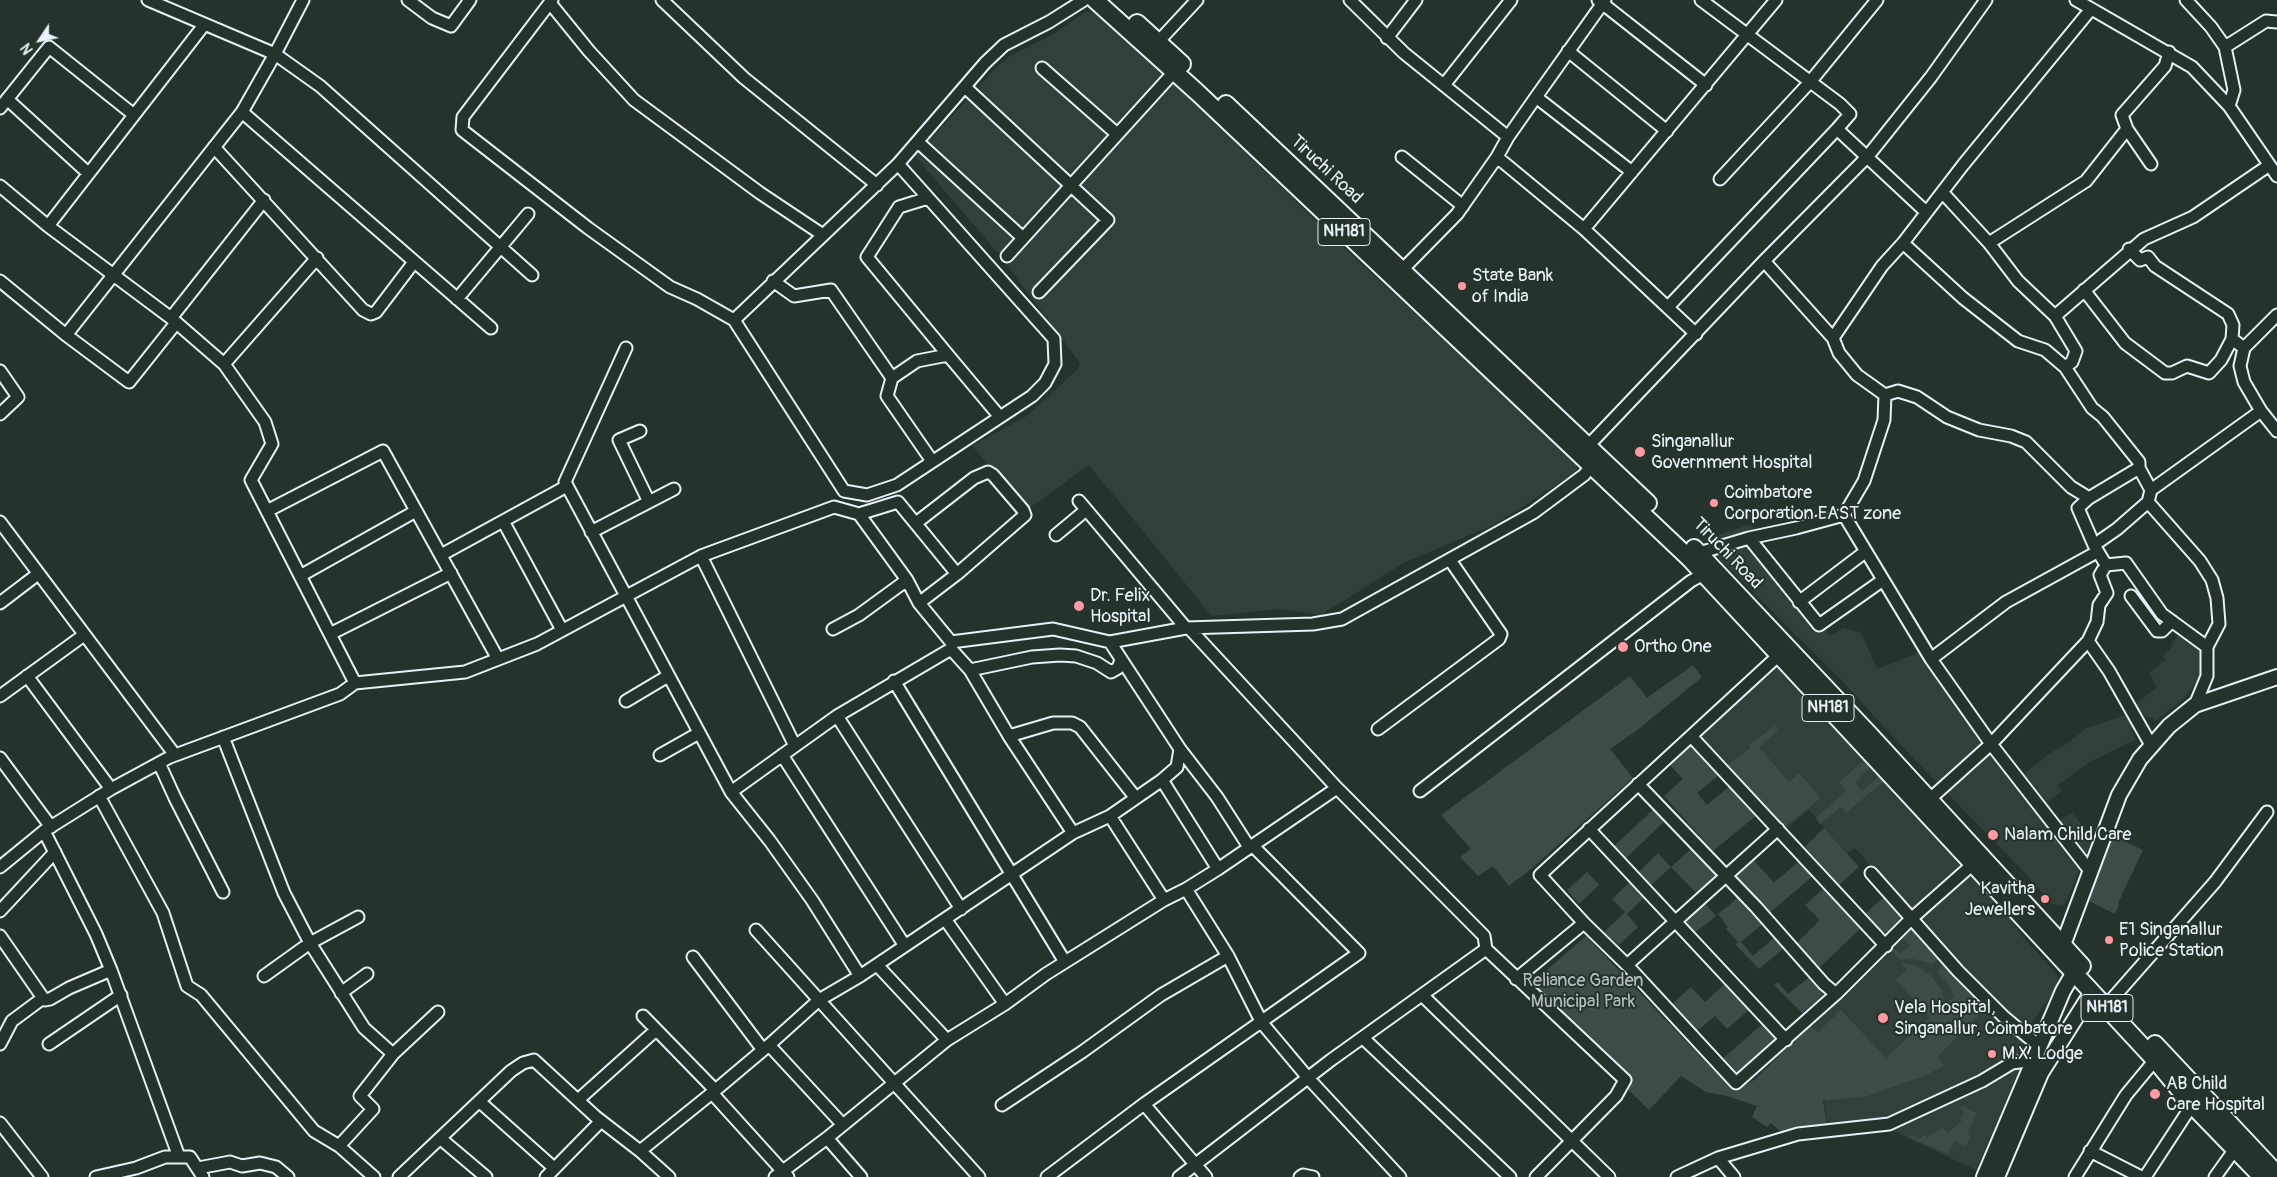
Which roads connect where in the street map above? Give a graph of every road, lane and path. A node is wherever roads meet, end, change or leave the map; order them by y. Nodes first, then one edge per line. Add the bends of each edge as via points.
1 (148, 0) edge
2 (303, 0) edge
3 (408, 0) edge
4 (470, 0) edge
5 (662, 0) edge
6 (1084, 0) edge
7 (1095, 0) edge
8 (1111, 0) edge
9 (1196, 0) edge
10 (1350, 0) edge
11 (1416, 0) edge
12 (1511, 0) edge
13 (1700, 0) edge
14 (1776, 0) edge
15 (1877, 0) edge
16 (1986, 0) edge
17 (2076, 0) edge
18 (2186, 0) edge
19 (551, 1) edge
20 (1602, 1) edge
21 (2091, 9) junction
22 (2277, 22) edge
23 (204, 25) junction
24 (1748, 34) junction
25 (1387, 38) junction
26 (1158, 42) junction
27 (2225, 47) junction
28 (1568, 52) junction
29 (2169, 52) junction
30 (275, 54) junction
31 (1042, 68) dead end
32 (1174, 72) junction
33 (1810, 82) junction
34 (1444, 85) junction
35 (1706, 85) junction
36 (964, 87) junction
37 (1536, 97) junction
38 (3, 104) edge
39 (2229, 106) junction
40 (242, 112) junction
41 (134, 115) junction
42 (1837, 129) junction
43 (2127, 129) junction
44 (1667, 131) junction
45 (1117, 134) junction
46 (1508, 137) junction
47 (918, 142) junction
48 (214, 147) junction
49 (1868, 156) junction
50 (1402, 157) dead end
51 (1497, 157) junction
52 (898, 164) junction
53 (2151, 164) dead end
54 (2268, 166) junction
55 (1632, 172) junction
56 (88, 173) junction
57 (2277, 176) edge
58 (1720, 179) dead end
59 (876, 184) junction
60 (1071, 185) junction
61 (0, 186) edge
62 (1943, 193) junction
63 (928, 198) junction
64 (264, 200) junction
65 (1463, 206) junction
66 (1926, 212) junction
67 (528, 214) dead end
68 (48, 226) junction
69 (1584, 230) junction
70 (823, 235) junction
71 (1023, 238) junction
72 (1903, 243) junction
73 (1989, 243) junction
74 (501, 245) junction
75 (2130, 249) junction
76 (1007, 256) dead end
77 (316, 258) junction
78 (1764, 261) junction
79 (414, 262) junction
80 (1402, 270) junction
81 (532, 275) dead end
82 (114, 276) junction
83 (0, 281) edge
84 (773, 281) junction
85 (2084, 290) junction
86 (1038, 292) dead end
87 (457, 298) junction
88 (1668, 307) junction
89 (2277, 315) edge
90 (2055, 316) junction
91 (734, 320) junction
92 (174, 321) junction
93 (491, 328) dead end
94 (1696, 334) junction
95 (66, 336) junction
96 (1834, 338) junction
97 (2232, 339) junction
98 (626, 348) dead end
99 (2244, 348) junction
100 (948, 355) junction
101 (224, 364) junction
102 (2065, 367) junction
103 (0, 371) edge
104 (892, 378) junction
105 (1885, 395) junction
106 (2261, 411) junction
107 (0, 414) edge
108 (1000, 417) junction
109 (640, 431) dead end
110 (2277, 431) edge
111 (1588, 446) junction
112 (932, 462) junction
113 (1592, 465) junction
114 (2139, 468) junction
115 (567, 486) junction
116 (674, 488) dead end
117 (2151, 490) junction
118 (2089, 498) junction
119 (649, 502) junction
120 (2148, 502) junction
121 (267, 511) junction
122 (416, 511) junction
123 (859, 514) junction
124 (1844, 515) junction
125 (503, 521) junction
126 (0, 522) edge
127 (916, 523) junction
128 (591, 532) junction
129 (1056, 535) dead end
130 (1749, 538) junction
131 (2096, 549) junction
132 (1699, 552) junction
133 (1865, 552) junction
134 (441, 555) junction
135 (701, 556) junction
136 (1450, 560) junction
137 (2106, 566) junction
138 (38, 574) junction
139 (451, 574) junction
140 (957, 574) junction
141 (1704, 574) junction
142 (300, 576) junction
143 (907, 580) junction
144 (1883, 580) junction
145 (625, 596) junction
146 (2131, 596) dead end
147 (1799, 602) junction
148 (0, 603) edge
149 (919, 603) junction
150 (2172, 621) junction
151 (1187, 628) junction
152 (833, 629) dead end
153 (562, 630) junction
154 (330, 634) junction
155 (84, 635) junction
156 (2088, 641) junction
157 (1110, 642) junction
158 (2208, 646) junction
159 (1779, 655) junction
160 (1931, 658) junction
161 (498, 659) junction
162 (1121, 660) junction
163 (970, 670) junction
164 (27, 676) junction
165 (668, 676) junction
166 (2277, 678) edge
167 (894, 681) junction
168 (355, 683) junction
169 (0, 696) edge
170 (626, 701) dead end
171 (2195, 705) junction
172 (837, 716) junction
173 (1378, 729) dead end
174 (700, 733) junction
175 (1009, 736) junction
176 (1691, 736) junction
177 (223, 737) junction
178 (1867, 741) junction
179 (1991, 744) junction
180 (2151, 745) junction
181 (795, 746) junction
182 (1180, 748) junction
183 (175, 755) junction
184 (660, 755) dead end
185 (782, 755) junction
186 (0, 758) edge
187 (159, 763) junction
188 (1162, 780) junction
189 (1638, 784) junction
190 (1337, 788) junction
191 (111, 789) junction
192 (1420, 790) dead end
193 (731, 792) junction
194 (99, 796) junction
195 (1135, 797) junction
196 (1930, 799) junction
197 (2267, 812) dead end
198 (1110, 816) junction
199 (48, 829) junction
200 (1589, 829) junction
201 (1778, 829) junction
202 (1073, 833) junction
203 (1251, 846) junction
204 (55, 852) junction
205 (1973, 864) junction
206 (0, 867) edge
207 (1218, 869) junction
208 (2090, 871) junction
209 (1871, 873) dead end
210 (1012, 874) junction
211 (1724, 876) junction
212 (1186, 889) junction
213 (223, 892) dead end
214 (1164, 900) junction
215 (961, 909) junction
216 (0, 910) edge
217 (358, 917) dead end
218 (945, 919) junction
219 (1911, 919) junction
220 (1676, 922) junction
221 (1584, 923) junction
222 (756, 930) dead end
223 (0, 936) edge
224 (310, 943) junction
225 (905, 946) junction
226 (1886, 946) junction
227 (1486, 949) junction
228 (2061, 949) junction
229 (1228, 956) junction
230 (693, 957) dead end
231 (1065, 962) junction
232 (877, 965) junction
233 (1627, 965) junction
234 (111, 970) junction
235 (2074, 972) junction
236 (367, 974) dead end
237 (264, 976) dead end
238 (860, 976) junction
239 (1516, 979) junction
240 (2092, 992) junction
241 (341, 993) junction
242 (1836, 994) junction
243 (121, 995) junction
244 (1423, 996) junction
245 (43, 998) junction
246 (2113, 998) junction
247 (819, 1000) junction
248 (1005, 1004) junction
249 (438, 1012) dead end
250 (643, 1016) dead end
251 (1262, 1023) junction
252 (656, 1030) junction
253 (1363, 1038) junction
254 (947, 1040) junction
255 (1786, 1040) junction
256 (0, 1044) edge
257 (49, 1044) dead end
258 (2040, 1047) junction
259 (766, 1048) junction
260 (393, 1054) junction
261 (2034, 1060) junction
262 (2155, 1060) junction
263 (1309, 1079) junction
264 (894, 1083) junction
265 (713, 1091) junction
266 (578, 1100) junction
267 (480, 1102) junction
268 (1144, 1104) junction
269 (1002, 1105) dead end
270 (2192, 1105) junction
271 (601, 1121) junction
272 (0, 1124) edge
273 (843, 1125) junction
274 (827, 1138) junction
275 (441, 1139) junction
276 (1571, 1142) junction
277 (339, 1146) junction
278 (2236, 1149) junction
279 (640, 1151) junction
280 (2090, 1151) junction
281 (179, 1157) junction
282 (1718, 1158) junction
283 (1195, 1165) junction
284 (201, 1172) edge
285 (550, 1173) edge
286 (2277, 1174) edge
287 (664, 1175) edge
288 (782, 1175) edge
289 (42, 1177) edge
290 (96, 1177) edge
291 (288, 1177) edge
292 (374, 1177) edge
293 (399, 1177) edge
294 (486, 1177) edge
295 (861, 1177) edge
296 (979, 1177) edge
297 (1047, 1177) edge
298 (1179, 1177) edge
299 (1206, 1177) edge
300 (1300, 1177) edge
301 (1313, 1177) edge
302 (1400, 1177) edge
303 (1510, 1177) edge
304 (1536, 1177) edge
305 (1609, 1177) edge
306 (1677, 1177) edge
307 (1734, 1177) edge
308 (1984, 1177) edge
309 (1997, 1177) edge
310 (2075, 1177) edge
311 (2143, 1177) edge
312 (2215, 1177) edge
313 (2262, 1177) edge

1 - 23 street
2 - 30 street
3 - 4 street via 432,18 451,26
5 - 59 street via 744,78
6 - 36 street via 1004,45
7 - 32 highway, Tiruchi Road / NH181
8 - 26 highway, Tiruchi Road / NH181
9 - 26 street
10 - 25 street
11 - 25 street
12 - 34 street
13 - 24 street
14 - 24 street
15 - 33 street
16 - 49 street
17 - 21 street
18 - 27 street
19 - 70 street via 589,51 634,100
19 - 91 street via 463,117 462,130 670,288
20 - 28 street
20 - 35 street
21 - 29 street
21 - 62 street
22 - 27 street via 2266,22
23 - 30 street
23 - 41 street
24 - 33 street
24 - 35 street
25 - 34 street
26 - 80 highway, Tiruchi Road / NH181
27 - 39 street via 2234,90
28 - 37 street
28 - 44 street
29 - 39 street via 2192,67
29 - 43 street via 2165,66 2122,114
30 - 40 street
30 - 74 street via 320,86
31 - 45 street
32 - 45 street
32 - 113 highway, Tiruchi Road / NH181
33 - 42 street via 1850,114
33 - 58 street
34 - 46 street
35 - 44 street
36 - 47 street
36 - 60 street
37 - 46 street
37 - 55 street
38 - 41 street via 49,47
38 - 56 street
39 - 54 street
40 - 48 street
40 - 79 street
41 - 56 street
42 - 49 street
42 - 88 street
43 - 53 street
43 - 73 street via 2086,181
44 - 55 street
45 - 60 street
46 - 51 street
47 - 52 street
47 - 71 street
48 - 64 street
48 - 82 street
49 - 66 street
49 - 78 street
50 - 65 street
51 - 65 street
51 - 69 street
52 - 59 street
52 - 63 street
54 - 57 street
54 - 75 street via 2193,217 2144,239
55 - 69 street
56 - 68 street
59 - 70 street
60 - 71 street
60 - 86 street via 1108,220
61 - 68 street
62 - 66 street
62 - 73 street
63 - 100 street via 899,206 867,257
63 - 108 street via 1054,339 1055,364 1046,383
64 - 77 street
64 - 92 street
65 - 80 street
66 - 72 street
67 - 74 street
68 - 82 street
69 - 88 street
70 - 84 street
71 - 76 street
72 - 96 street via 1882,266
72 - 102 street via 1963,298 2018,342 2045,350
73 - 90 street via 2018,281
74 - 81 street
74 - 87 street
75 - 85 street
75 - 97 street via 2140,260 2148,257 2155,266 2228,314 2233,325
77 - 79 street via 363,310 371,314 376,312
77 - 101 street
78 - 94 street
78 - 96 street
79 - 87 street
80 - 111 highway, Tiruchi Road / NH181
82 - 92 street
82 - 95 street
83 - 95 street
84 - 91 street
84 - 104 street via 794,296 831,290
85 - 90 street
85 - 97 street via 2125,343 2165,373 2187,366 2209,373 2222,360
87 - 93 street
88 - 94 street
89 - 99 street
90 - 102 street via 2076,351 2072,362
91 - 112 street via 844,491 867,495 897,485
92 - 95 street via 130,382
92 - 101 street
94 - 111 street
96 - 105 street via 1839,353 1857,375
97 - 99 street
98 - 115 street via 565,482
99 - 106 street via 2240,366 2244,382
100 - 104 street via 917,361
100 - 108 street
101 - 121 street via 265,422 272,444 251,480
102 - 114 street via 2092,408 2132,452
103 - 107 street via 18,397
104 - 112 street via 887,396
105 - 118 street via 1898,391 1917,397 1947,417 1971,427 2026,442 2071,487
105 - 124 street via 1884,420 1864,481
106 - 110 street
106 - 117 street
108 - 112 street
109 - 119 street via 619,440
111 - 132 highway, Tiruchi Road / NH181
113 - 136 street via 1584,475 1534,513
113 - 141 highway, Tiruchi Road / NH181
114 - 117 street
114 - 118 street
115 - 125 street
115 - 128 street
116 - 119 street
117 - 120 street
118 - 131 street via 2078,508
119 - 128 street
120 - 131 street
120 - 158 street via 2212,580 2218,598 2219,624
121 - 122 street via 383,451
121 - 142 street
122 - 134 street
122 - 142 street
123 - 127 street via 898,502
123 - 135 street via 834,507
123 - 143 street
124 - 130 street
124 - 133 street
125 - 134 street
125 - 153 street
126 - 138 street
127 - 140 street
127 - 140 street via 974,478 988,472 1023,510 1023,519
128 - 145 street
129 - 151 street via 1082,505
130 - 132 street
130 - 147 street
131 - 137 street
131 - 160 street via 2006,602
132 - 178 highway, Tiruchi Road / NH181
133 - 144 street
133 - 147 street
134 - 139 street
135 - 145 street
135 - 181 street
136 - 151 street via 1342,618 1313,624
136 - 173 street via 1501,634 1499,639
137 - 150 street via 2126,564 2157,608
137 - 156 street via 2100,575 2107,593 2099,605 2097,622
138 - 148 street
138 - 155 street
139 - 154 street
139 - 161 street
140 - 149 street
141 - 159 highway, Tiruchi Road / NH181
141 - 192 street
142 - 154 street
143 - 149 street
143 - 152 street via 859,615
144 - 147 street via 1819,625
144 - 160 street
145 - 153 street
145 - 165 street
146 - 150 street via 2156,631 2162,631
149 - 157 street via 951,642 1053,629
150 - 158 street
151 - 157 street
151 - 190 street
153 - 161 street
154 - 168 street
155 - 164 street
155 - 183 street
156 - 179 street
156 - 180 street
157 - 162 street
158 - 171 street via 2207,676
159 - 176 street
159 - 178 highway, Tiruchi Road / NH181
160 - 179 street
161 - 168 street via 465,672
162 - 163 street via 1118,668 1111,672 1076,656 1060,655
162 - 182 street
163 - 167 street via 951,649
163 - 175 street
164 - 169 street
164 - 191 street
165 - 170 street
165 - 174 street
166 - 171 main road
167 - 172 street
167 - 210 street
168 - 177 street via 340,694
171 - 180 main road
172 - 181 street
172 - 215 street
174 - 184 street
174 - 193 street
175 - 195 street via 1052,723 1072,723 1080,727
175 - 202 street
176 - 189 street
176 - 201 street
177 - 183 street
177 - 224 street via 284,893
178 - 196 highway, Tiruchi Road / NH181
178 - 205 highway, Tiruchi Road / NH181
179 - 196 street
179 - 208 street
180 - 208 main road via 2119,794
181 - 185 street
182 - 188 street via 1177,767
182 - 203 street
183 - 187 street
185 - 193 street
185 - 225 street
186 - 199 street
187 - 191 street
187 - 213 street
188 - 195 street
188 - 207 street
189 - 200 street
189 - 211 street
190 - 203 street
190 - 227 street via 1484,936
191 - 194 street
193 - 238 street via 812,900
194 - 199 street
194 - 277 street via 163,913 187,986 201,995 314,1131
195 - 198 street
196 - 228 highway, Tiruchi Road / NH181
197 - 246 street via 2215,882
198 - 202 street
198 - 214 street
199 - 204 street
199 - 206 street
200 - 220 street
200 - 221 street via 1540,875
201 - 211 street
201 - 226 street
202 - 210 street
203 - 207 street
203 - 251 street via 1359,953
204 - 216 street
204 - 234 street
205 - 219 street
205 - 228 highway, Tiruchi Road / NH181
207 - 212 street
208 - 228 main road
209 - 219 street
210 - 215 street
210 - 231 street
211 - 220 street
211 - 242 street
212 - 214 street
212 - 229 street
214 - 231 street
215 - 218 street
217 - 224 street
218 - 225 street
218 - 248 street
219 - 226 street
219 - 258 street via 2004,1017
220 - 233 street
220 - 255 street
221 - 233 street
221 - 239 street
222 - 247 street
223 - 245 street
224 - 237 street
224 - 241 street
225 - 232 street
226 - 242 street
227 - 239 street
227 - 244 street
228 - 235 highway, NH181
228 - 246 highway, Tiruchi Road / NH181
229 - 251 street
229 - 269 street via 1161,995
230 - 259 street
231 - 248 street
232 - 238 street
232 - 254 street
233 - 255 street via 1736,1083
234 - 243 street
234 - 245 street via 50,999
235 - 240 highway, NH181
235 - 258 main road
236 - 241 street
238 - 247 street
239 - 276 street via 1625,1080 1616,1096
240 - 262 highway, NH181
240 - 309 main road via 2041,1073
241 - 260 street via 364,1028
242 - 255 street
243 - 257 street
243 - 281 street
244 - 253 street
244 - 276 street
245 - 256 street via 12,1021
246 - 286 highway, Tiruchi Road / NH181
247 - 259 street
247 - 264 street
248 - 254 street
249 - 260 street
250 - 252 street
251 - 263 street
251 - 268 street
252 - 265 street
252 - 266 street
253 - 263 street
253 - 303 street
254 - 264 street
258 - 261 main road
259 - 265 street
259 - 273 street
260 - 277 street via 360,1096 373,1109
261 - 282 street via 2012,1063 1982,1081 1889,1124 1798,1134
261 - 308 main road
262 - 270 highway, NH181
262 - 280 street via 2126,1095
263 - 283 street
263 - 302 street
264 - 273 street
264 - 296 street
265 - 279 street
265 - 288 street
266 - 267 street via 534,1060 511,1071
266 - 271 street
267 - 275 street
267 - 285 street
268 - 283 street
268 - 297 street
270 - 278 highway, NH181
270 - 311 street
271 - 279 street
271 - 285 street
272 - 289 street
273 - 274 street
274 - 288 street
274 - 295 street
275 - 293 street
275 - 294 street
276 - 304 street
276 - 305 street
277 - 292 street
278 - 312 street
278 - 313 highway, NH181
279 - 287 street
280 - 310 street
280 - 311 street
281 - 284 street via 190,1157
281 - 290 street via 165,1157
282 - 306 street
282 - 307 street
283 - 298 street
283 - 299 street
284 - 291 street via 230,1162 242,1166 260,1163 276,1167
300 - 301 street

